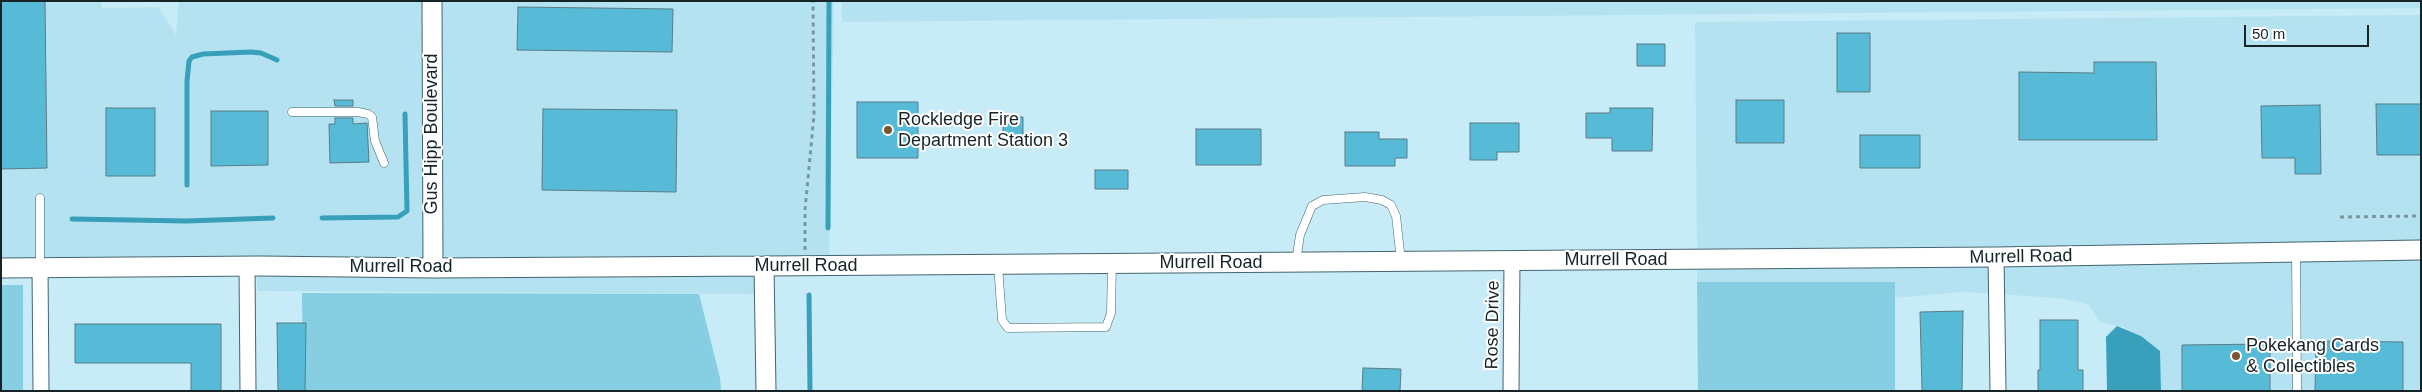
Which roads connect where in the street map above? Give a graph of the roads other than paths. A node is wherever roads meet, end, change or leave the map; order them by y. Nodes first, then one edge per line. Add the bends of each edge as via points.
1 (432, 1) edge
2 (292, 112) dead end
3 (384, 163) dead end
4 (40, 198) dead end
5 (2421, 250) edge
6 (2296, 252) junction
7 (1996, 257) junction
8 (1512, 260) junction
9 (1401, 261) junction
10 (1296, 262) junction
11 (1112, 263) junction
12 (998, 264) junction
13 (247, 266) junction
14 (764, 266) junction
15 (40, 267) junction
16 (1, 268) edge
17 (433, 268) junction
18 (41, 391) edge
19 (248, 391) edge
20 (766, 391) edge
21 (1511, 391) edge
22 (1998, 391) edge
23 (2297, 391) edge

1 - 17 street, Gus Hipp Boulevard
2 - 3 lane via 368,114 372,117 375,141
4 - 15 lane
5 - 6 street, Murrell Road
6 - 7 street, Murrell Road
6 - 23 lane
7 - 8 street, Murrell Road
7 - 22 street
8 - 9 street, Murrell Road
8 - 21 street, Rose Drive
9 - 10 street, Murrell Road
9 - 10 lane via 1396,216 1391,205 1365,197 1323,200 1312,206 1300,235
10 - 11 street, Murrell Road
11 - 12 street, Murrell Road
11 - 12 lane via 1111,313 1106,327 1008,328 1002,320
12 - 14 street, Murrell Road
13 - 15 street, Murrell Road
13 - 17 street, Murrell Road
13 - 19 street
14 - 17 street, Murrell Road
14 - 20 street
15 - 16 street, Murrell Road
15 - 18 street

